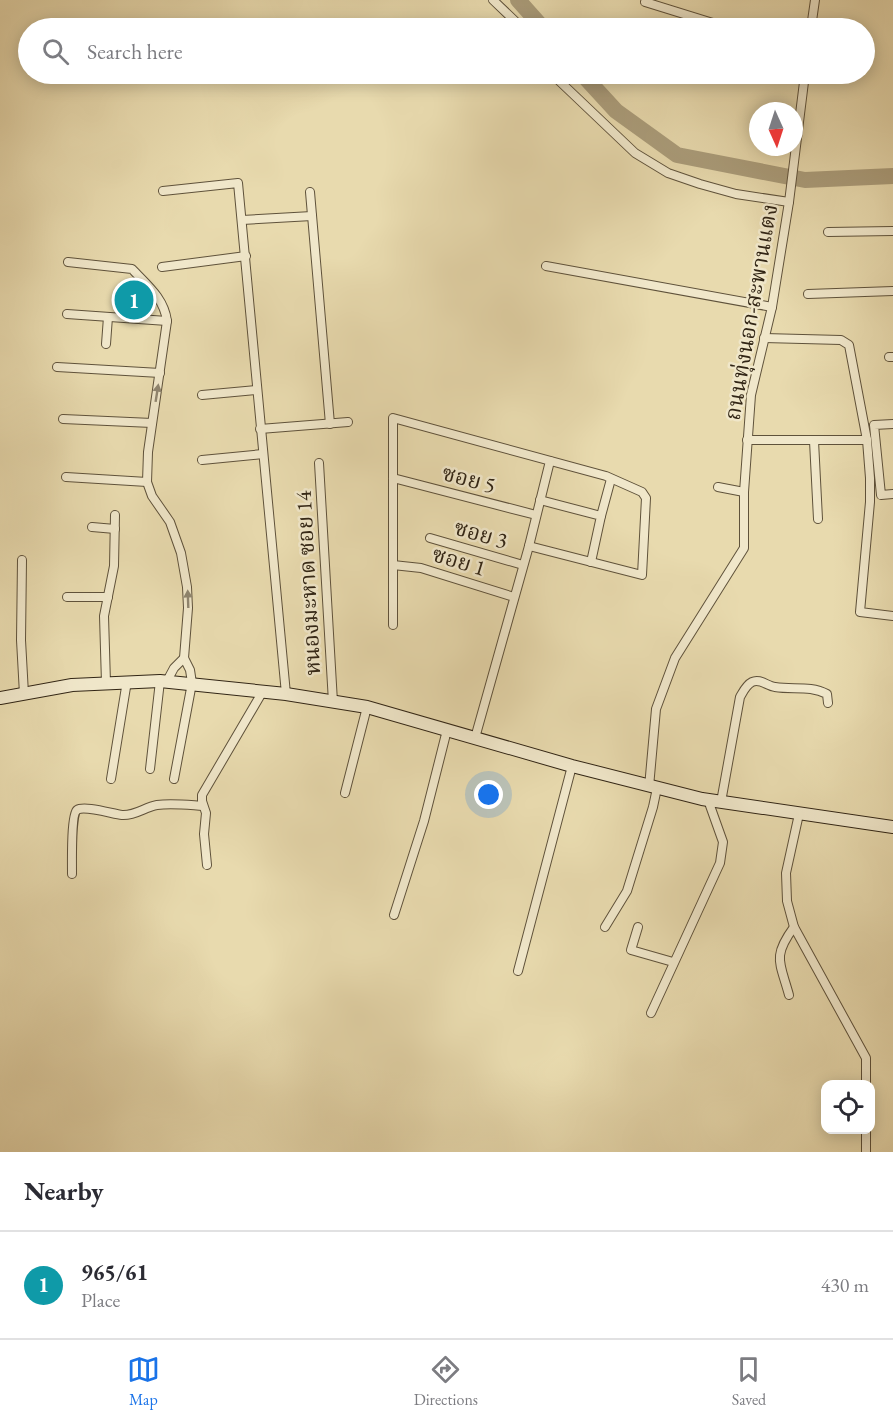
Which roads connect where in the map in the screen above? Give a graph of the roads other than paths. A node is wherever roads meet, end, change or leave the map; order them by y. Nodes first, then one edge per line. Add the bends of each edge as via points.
1 (493, 0) edge
2 (815, 0) edge
3 (645, 2) dead end
4 (512, 18) edge
5 (697, 18) edge
6 (812, 18) edge
7 (563, 84) edge
8 (804, 84) edge
9 (163, 191) dead end
10 (310, 192) dead end
11 (790, 198) junction
12 (312, 216) junction
13 (242, 220) junction
14 (893, 231) edge
15 (828, 232) dead end
16 (246, 256) junction
17 (68, 262) dead end
18 (546, 266) dead end
19 (162, 267) dead end
20 (893, 291) edge
21 (808, 294) dead end
22 (772, 307) junction
23 (67, 314) dead end
24 (108, 316) junction
25 (167, 321) junction
26 (764, 338) junction
27 (106, 344) dead end
28 (57, 367) dead end
29 (160, 373) junction
30 (257, 390) junction
31 (202, 394) dead end
32 (63, 419) dead end
33 (348, 422) dead end
34 (152, 423) junction
35 (330, 424) junction
36 (893, 424) edge
37 (260, 429) junction
38 (747, 440) junction
39 (867, 440) junction
40 (814, 441) junction
41 (263, 454) junction
42 (202, 460) dead end
43 (550, 461) junction
44 (319, 463) dead end
45 (66, 477) dead end
46 (393, 478) junction
47 (611, 479) junction
48 (147, 482) junction
49 (718, 487) dead end
50 (744, 492) junction
51 (893, 494) edge
52 (540, 500) junction
53 (115, 515) dead end
54 (536, 515) junction
55 (601, 516) junction
56 (818, 519) dead end
57 (92, 526) dead end
58 (115, 529) junction
59 (430, 538) dead end
60 (529, 546) junction
61 (22, 560) dead end
62 (591, 562) junction
63 (524, 565) junction
64 (393, 566) junction
65 (67, 597) dead end
66 (108, 597) junction
67 (514, 597) junction
68 (893, 616) edge
69 (393, 625) dead end
70 (184, 658) junction
71 (127, 681) junction
72 (163, 681) junction
73 (106, 683) junction
74 (192, 683) junction
75 (263, 691) junction
76 (24, 694) junction
77 (286, 694) junction
78 (0, 698) edge
79 (333, 702) junction
80 (828, 703) dead end
81 (368, 707) junction
82 (447, 730) junction
83 (475, 738) junction
84 (572, 766) junction
85 (150, 770) dead end
86 (111, 779) dead end
87 (174, 779) dead end
88 (653, 788) junction
89 (345, 793) dead end
90 (708, 800) junction
91 (721, 802) junction
92 (203, 806) junction
93 (798, 814) junction
94 (893, 827) edge
95 (207, 865) dead end
96 (72, 874) dead end
97 (394, 915) dead end
98 (605, 927) dead end
99 (638, 927) dead end
100 (794, 927) junction
101 (674, 962) junction
102 (518, 971) dead end
103 (789, 995) dead end
104 (651, 1014) dead end
105 (866, 1080) edge
106 (866, 1134) edge
107 (866, 1152) edge

1 - 4 street
2 - 6 street
3 - 5 street
7 - 11 street via 635,153 668,173 736,194
8 - 11 street, ถนนทุ่งนอก-สะพานแตง
9 - 13 street via 238,183
10 - 12 street
11 - 22 street, ถนนทุ่งนอก-สะพานแตง
12 - 13 street
12 - 35 street
13 - 16 street
14 - 15 street
16 - 19 street
16 - 30 street
17 - 25 street via 132,269 162,302
18 - 22 street
20 - 21 street
22 - 26 street, ถนนทุ่งนอก-สะพานแตง
23 - 24 street
24 - 25 street
24 - 27 street
25 - 29 street
26 - 38 street, ถนนทุ่งนอก-สะพานแตง via 751,395
26 - 39 street via 846,342 851,349
28 - 29 street
34 -> 29 street
30 - 31 street
30 - 37 street
32 - 34 street
33 - 35 street
34 - 48 street
35 - 37 street
36 - 51 street via 874,425 880,495
37 - 41 street
38 - 40 street
38 - 50 street, ถนนทุ่งนอก-สะพานแตง
39 - 40 street
39 - 68 street via 870,502 860,612
40 - 56 street
41 - 42 street
41 - 77 street
43 - 46 street via 393,418
43 - 47 street
43 - 52 street
44 - 79 street, หนองมะหาด ซอย 14
45 - 48 street
46 - 54 street, ซอย 5
46 - 64 street
47 - 55 street
47 - 62 street via 642,492 646,498 642,576
70 -> 48 street via 188,608 181,553 170,522
49 - 50 street
50 - 88 street, ถนนทุ่งนอก-สะพานแตง via 744,548 675,658 656,709
52 - 54 street
52 - 55 street
53 - 58 street
54 - 60 street
55 - 62 street
57 - 58 street
58 - 66 street
59 - 63 street, ซอย 3
60 - 62 street
60 - 63 street
61 - 76 street
63 - 67 street
64 - 67 street, ซอย 1 via 421,568
64 - 69 street
65 - 66 street
66 - 73 street via 104,616
67 - 83 street
70 - 72 street
70 - 74 street
71 - 72 street
71 - 73 street
71 - 86 street
72 - 74 street
72 - 85 street
73 - 76 street
74 - 75 street
74 - 87 street
75 - 77 street
75 - 92 street via 206,786
76 - 78 street
77 - 79 street
79 - 81 street
80 - 91 street via 827,694 820,690 752,682 740,697
81 - 82 street
81 - 89 street
82 - 83 street
82 - 97 street
83 - 84 street
84 - 88 street
84 - 102 street
88 - 90 street
88 - 98 street, ถนนทุ่งนอก-สะพานแตง via 653,807 627,891
90 - 91 street
90 - 101 street via 723,851
91 - 93 street
92 - 95 street
92 - 96 street via 159,804 124,815 77,810
93 - 94 street
93 - 100 street via 786,873 787,901
99 - 101 street via 631,950
100 - 103 street via 779,950
100 - 105 street via 866,1058
101 - 104 street
106 - 107 street

